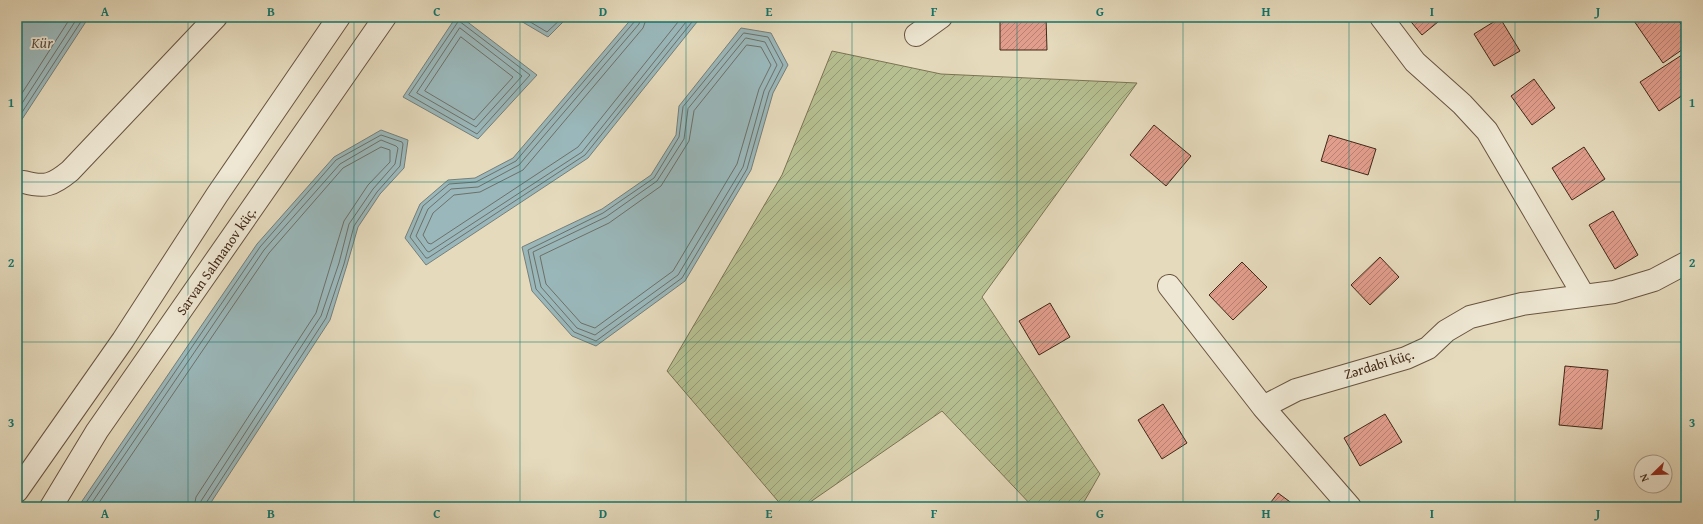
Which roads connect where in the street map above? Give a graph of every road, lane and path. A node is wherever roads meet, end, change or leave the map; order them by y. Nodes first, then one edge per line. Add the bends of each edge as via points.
1 (216, 17) edge
2 (339, 17) edge
3 (385, 17) edge
4 (941, 17) edge
5 (1381, 17) edge
6 (916, 35) dead end
7 (24, 182) dead end
8 (1686, 263) edge
9 (1169, 286) dead end
10 (1584, 296) junction
11 (1263, 407) junction
12 (17, 491) edge
13 (51, 507) edge
14 (1350, 507) edge

1 - 7 street via 70,171 57,182 38,186
2 - 12 street via 217,195 123,340
3 - 13 street, Sarvan Salmanov küç. via 102,425
4 - 6 street
5 - 10 street via 1415,62 1462,104 1487,131
8 - 10 street, Zərdabi küç. via 1654,280 1614,292
9 - 11 street
10 - 11 street, Zərdabi küç. via 1522,304 1470,317 1446,331 1428,348 1406,358 1296,390
11 - 14 street

